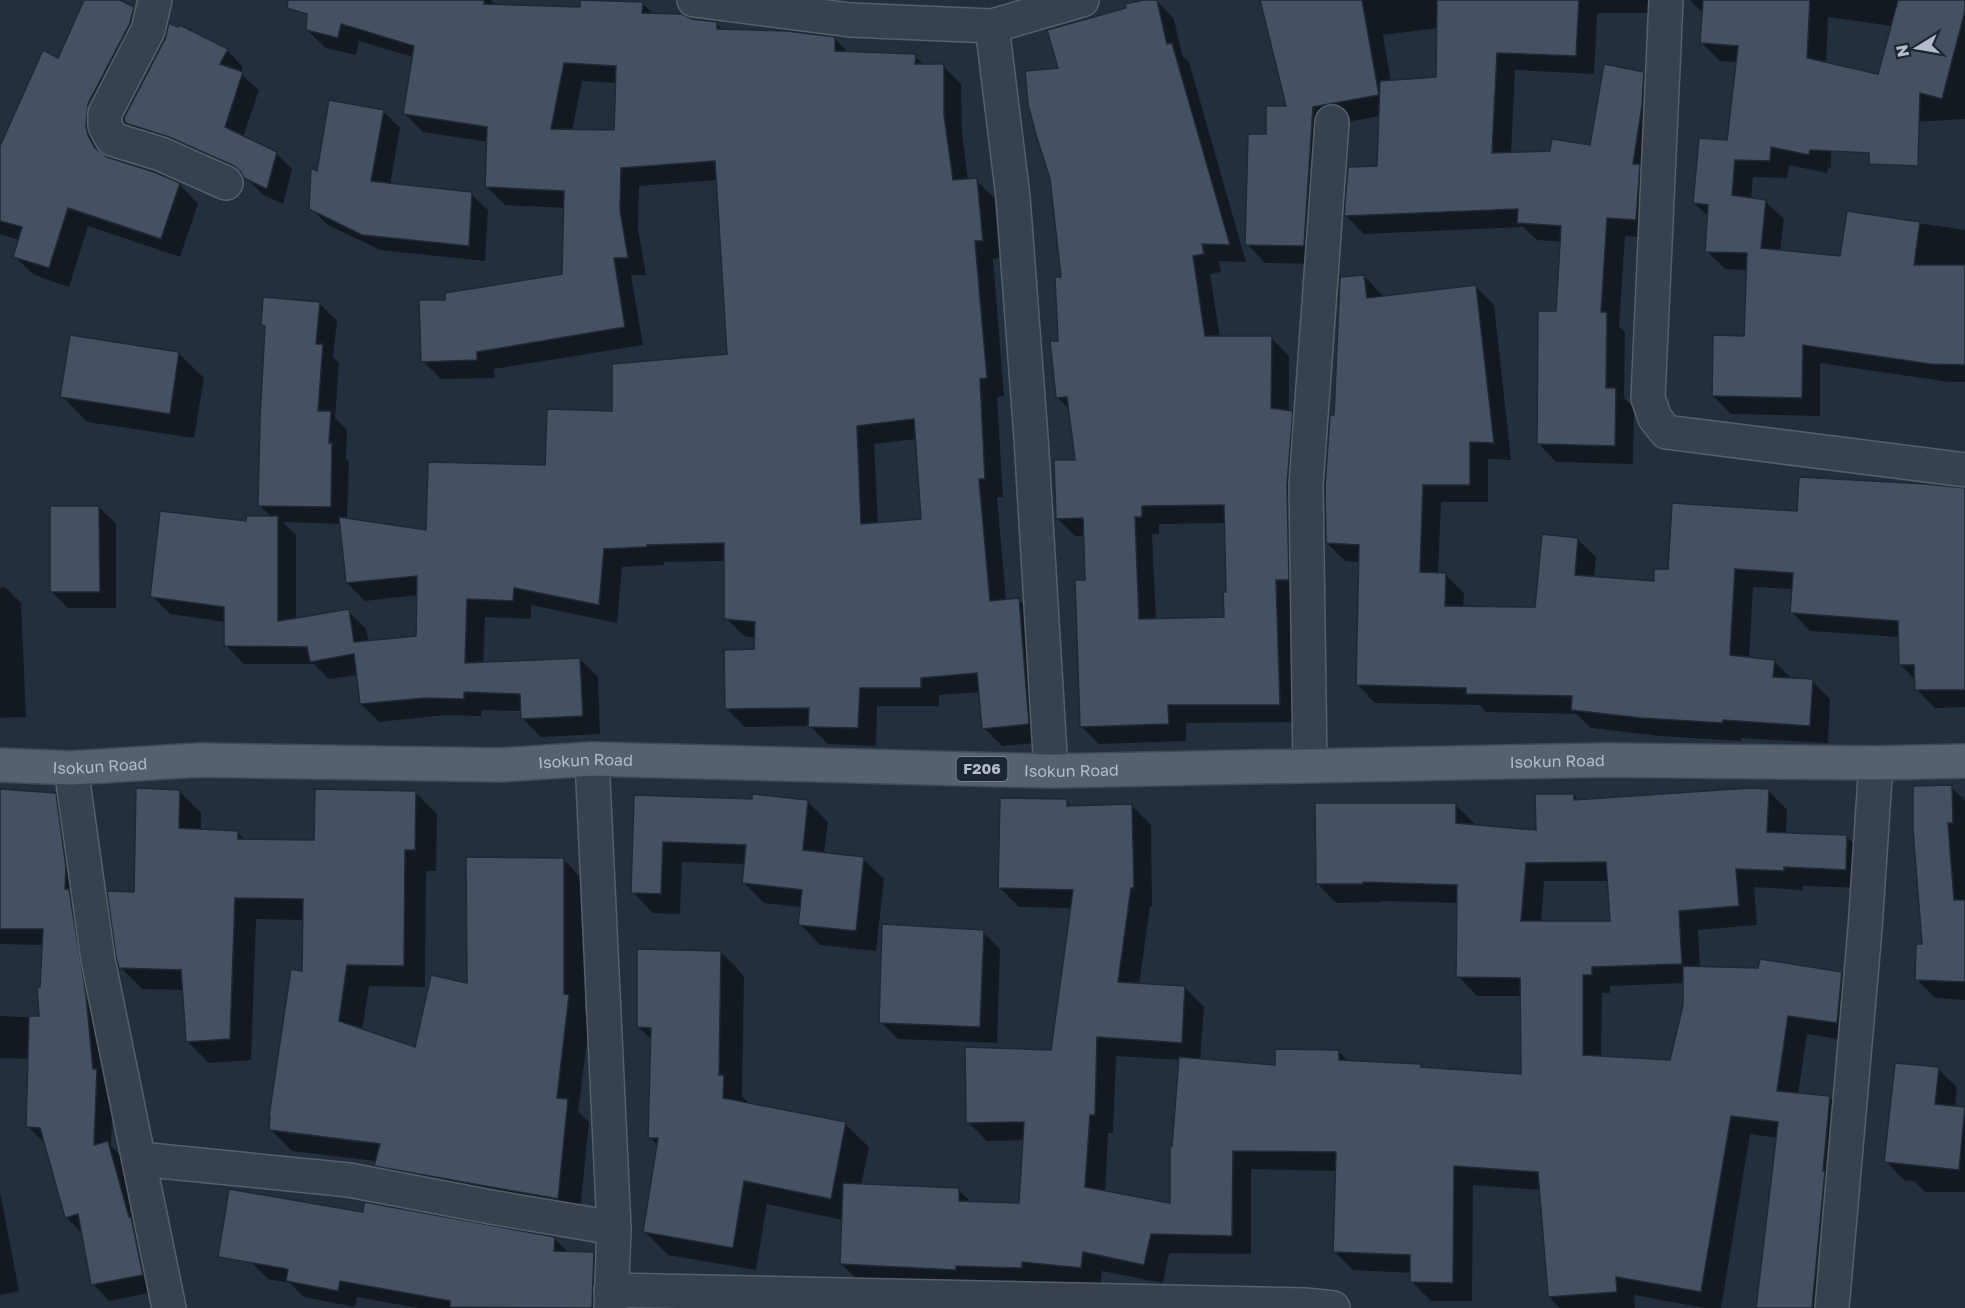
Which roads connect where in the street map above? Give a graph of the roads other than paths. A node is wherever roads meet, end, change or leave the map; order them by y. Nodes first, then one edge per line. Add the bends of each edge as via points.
1 (155, 0) edge
2 (694, 0) edge
3 (1082, 0) edge
4 (1666, 0) edge
5 (851, 10) edge
6 (992, 26) junction
7 (1332, 122) dead end
8 (226, 183) dead end
9 (1965, 470) edge
10 (592, 759) junction
11 (1965, 761) edge
12 (1876, 763) junction
13 (0, 765) edge
14 (1310, 765) junction
15 (71, 768) junction
16 (1051, 771) junction
17 (139, 1159) junction
18 (614, 1228) junction
19 (611, 1299) edge
20 (169, 1308) edge
21 (1333, 1308) edge
22 (1832, 1308) edge

1 - 8 street via 148,30 105,113 105,126 112,139 161,154
2 - 5 street
3 - 6 street
4 - 9 street via 1648,398 1655,418 1666,432
5 - 6 street
6 - 16 street via 1013,196
7 - 14 street via 1306,485
10 - 15 main road, Isokun Road / F206 via 501,765 199,760
10 - 16 main road, Isokun Road / F206
10 - 18 street
11 - 12 main road, Isokun Road / F206
12 - 14 main road, Isokun Road / F206 via 1605,760
12 - 22 street
13 - 15 main road, Isokun Road / F206
14 - 16 main road, Isokun Road / F206
15 - 17 street via 98,960
17 - 18 street via 349,1180
17 - 20 street
18 - 19 street
19 - 21 street

